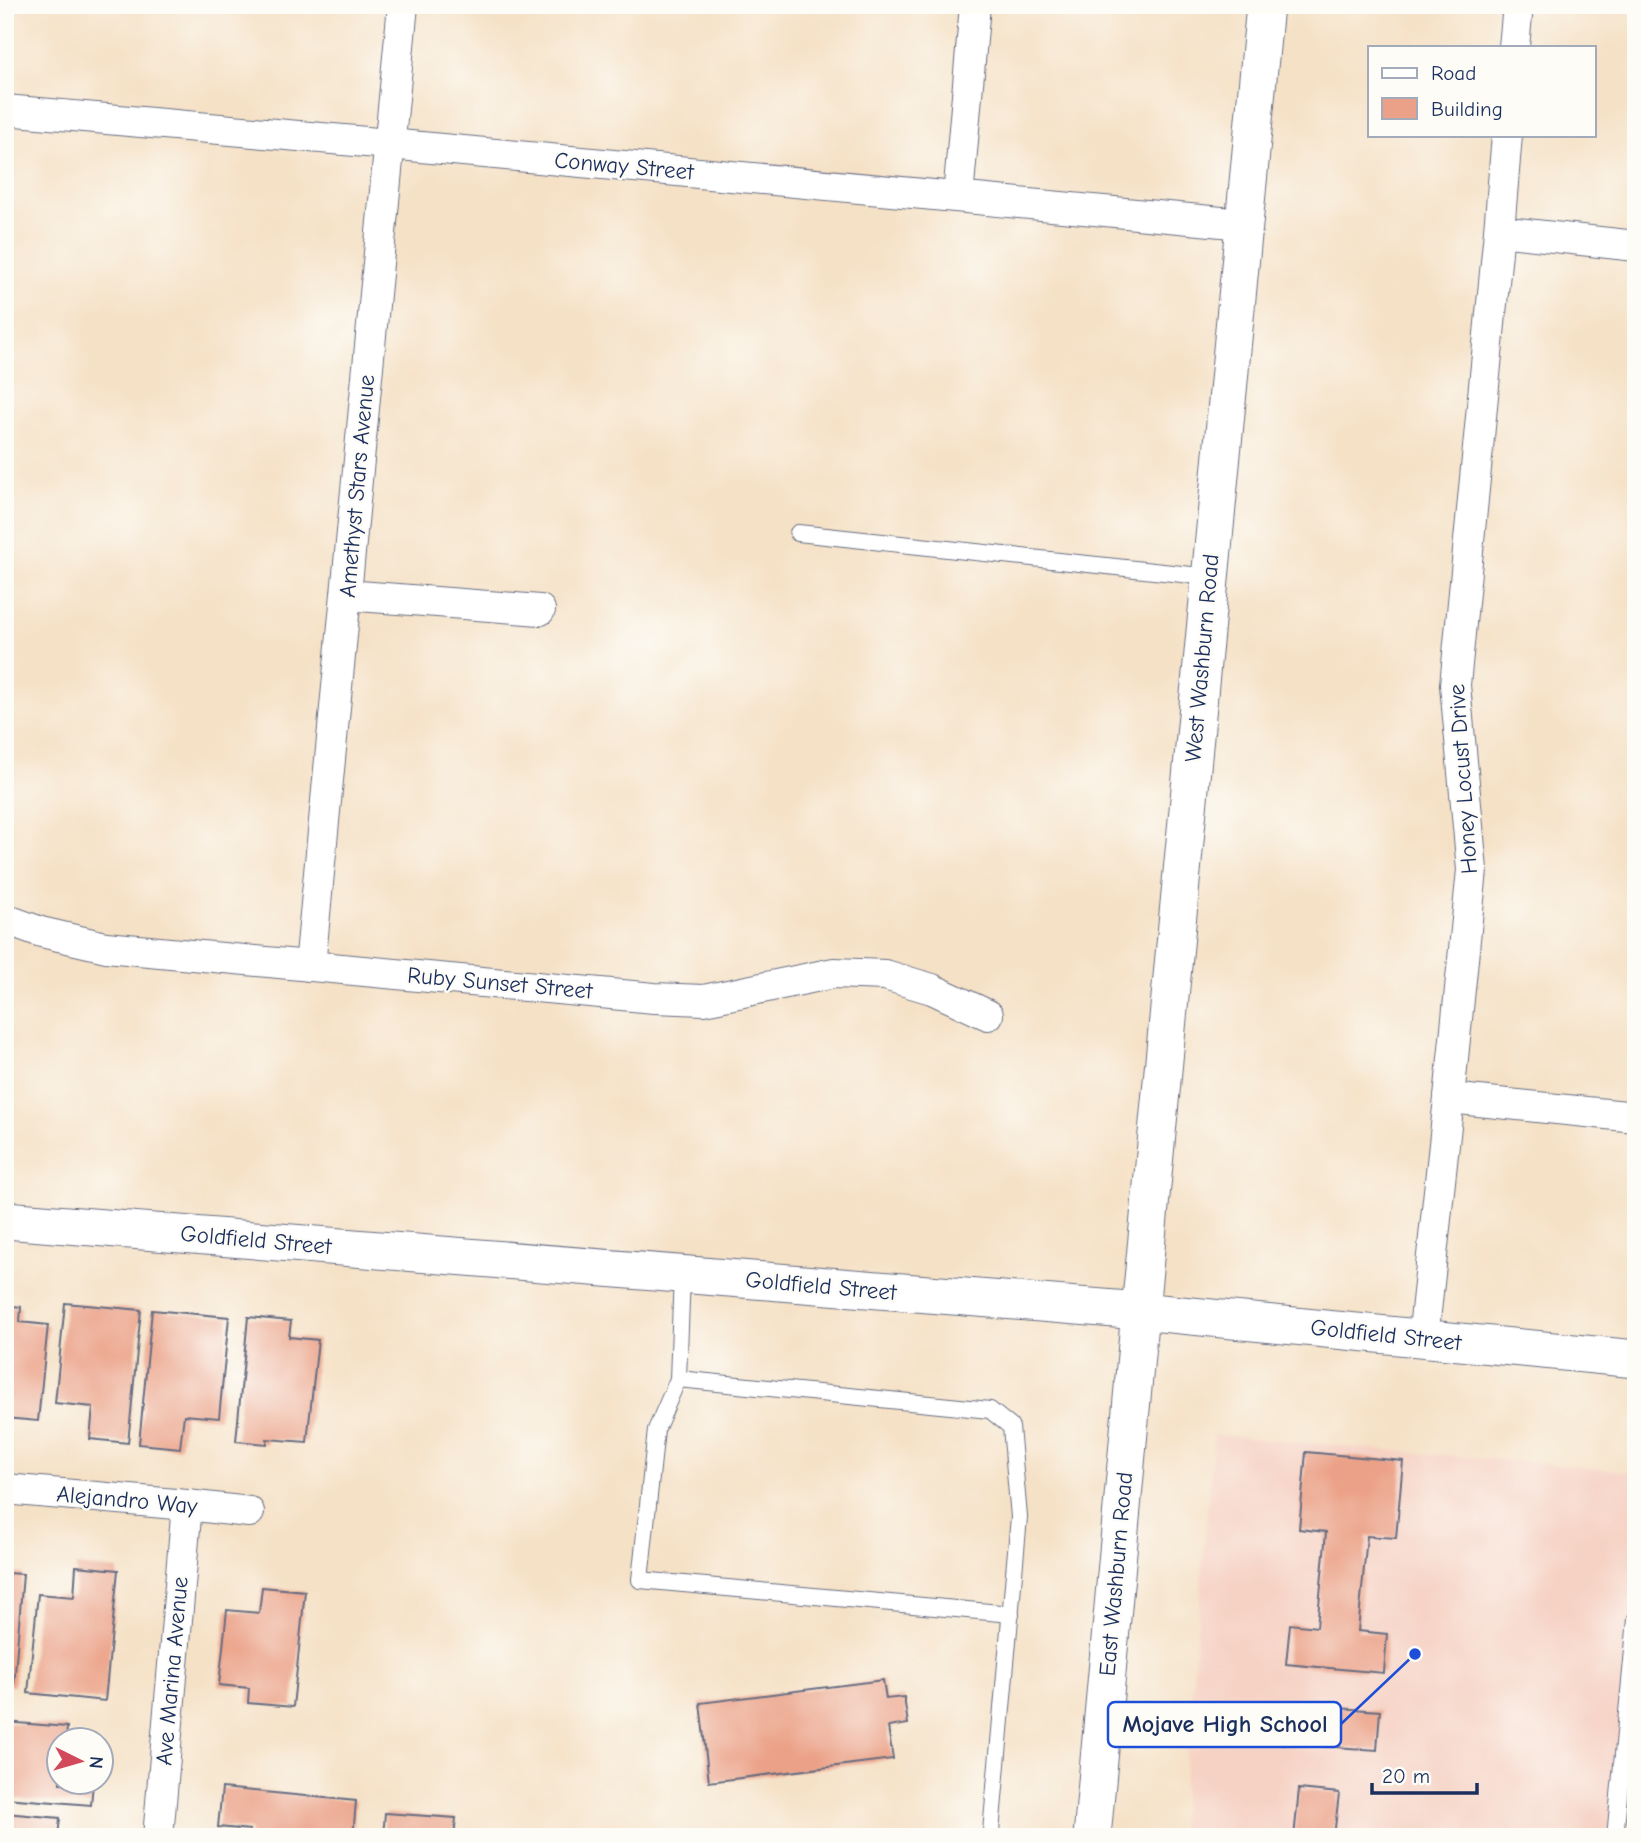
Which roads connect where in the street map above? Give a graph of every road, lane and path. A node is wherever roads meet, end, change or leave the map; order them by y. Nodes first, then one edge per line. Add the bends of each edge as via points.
1 (403, 5) edge
2 (975, 5) edge
3 (1265, 5) edge
4 (1518, 5) edge
5 (1514, 46) edge
6 (5, 110) edge
7 (1507, 136) edge
8 (389, 144) junction
9 (958, 197) junction
10 (1243, 224) junction
11 (1499, 231) junction
12 (1636, 246) edge
13 (798, 533) dead end
14 (1210, 578) junction
15 (346, 595) junction
16 (540, 610) dead end
17 (5, 919) edge
18 (310, 966) junction
19 (988, 1015) dead end
20 (1450, 1098) junction
21 (1636, 1118) edge
22 (5, 1220) edge
23 (682, 1275) junction
24 (1140, 1311) junction
25 (1423, 1339) junction
26 (1636, 1359) edge
27 (678, 1379) junction
28 (5, 1489) edge
29 (187, 1505) junction
30 (249, 1512) dead end
31 (1011, 1614) junction
32 (1636, 1619) edge
33 (990, 1832) dead end
34 (158, 1837) edge
35 (1092, 1837) edge
36 (1615, 1837) edge

1 - 8 street, Amethyst Stars Avenue
2 - 9 street
3 - 10 street, West Washburn Road
4 - 5 street
6 - 8 street, Conway Street
7 - 11 street, Honey Locust Drive
8 - 9 street, Conway Street
8 - 15 street, Amethyst Stars Avenue
9 - 10 street, Conway Street
10 - 14 street, West Washburn Road
11 - 12 street
11 - 20 street, Honey Locust Drive via 1455,685 1472,870
13 - 14 lane
14 - 24 street, West Washburn Road
15 - 16 street
15 - 18 street, Amethyst Stars Avenue
17 - 18 street, Ruby Sunset Street via 106,947
18 - 19 street, Ruby Sunset Street via 704,1000 834,973 885,975 932,989
20 - 21 street
20 - 25 street, Honey Locust Drive
22 - 23 street, Goldfield Street
23 - 24 street, Goldfield Street
23 - 27 lane
24 - 25 street, Goldfield Street
24 - 35 street, East Washburn Road
25 - 26 street, Goldfield Street
27 - 31 lane via 990,1410 1011,1427 1019,1517
27 - 31 lane via 656,1430 639,1580
28 - 29 street, Alejandro Way
29 - 30 street, Alejandro Way
29 - 34 street, Ave Marina Avenue
31 - 33 lane
32 - 36 lane

